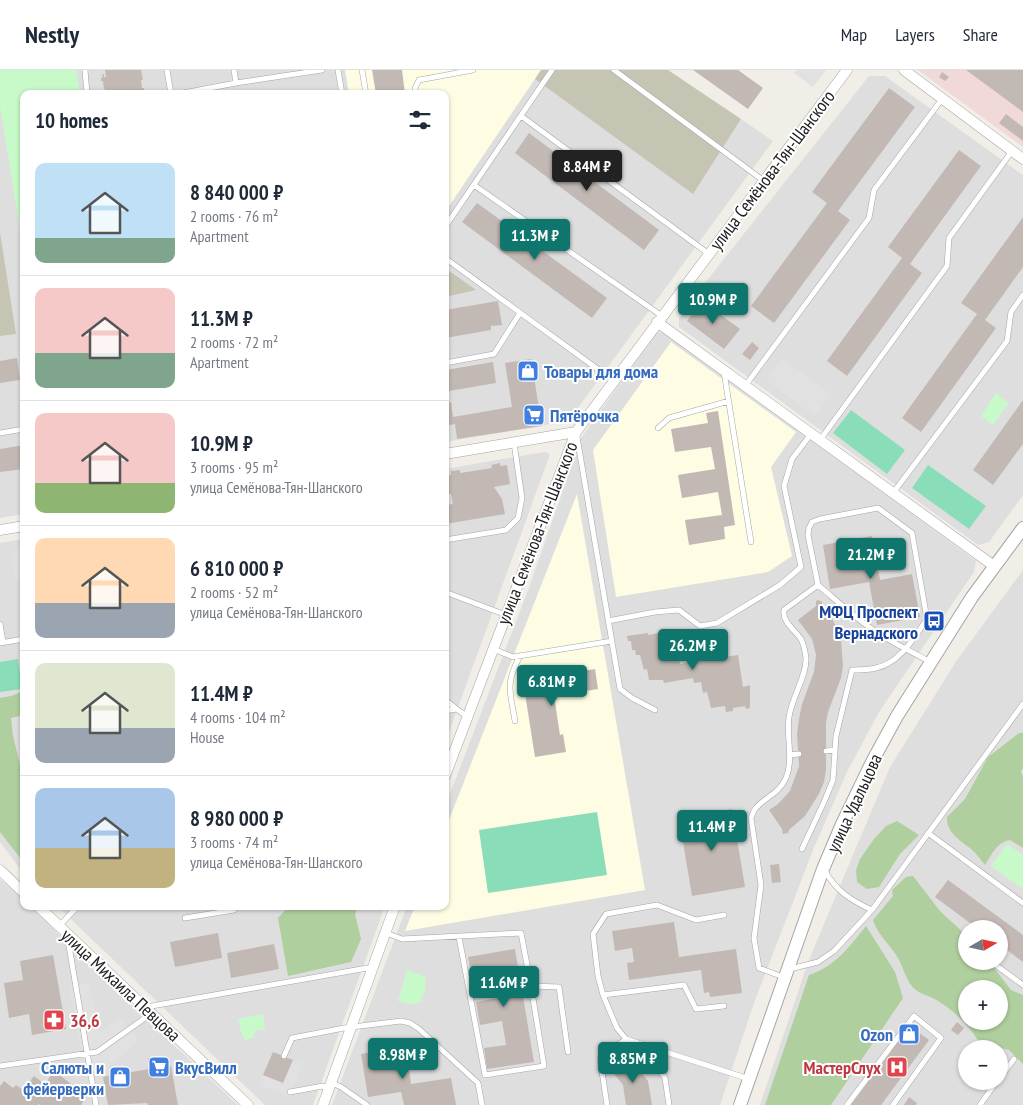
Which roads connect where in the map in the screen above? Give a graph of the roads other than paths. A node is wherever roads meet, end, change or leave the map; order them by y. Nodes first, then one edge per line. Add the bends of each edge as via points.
1 (85, 70) edge
2 (167, 70) edge
3 (234, 70) edge
4 (322, 70) edge
5 (338, 70) edge
6 (362, 70) edge
7 (473, 70) edge
8 (552, 70) edge
9 (614, 70) edge
10 (847, 70) edge
11 (904, 70) edge
12 (236, 84) junction
13 (87, 90) edge
14 (170, 90) edge
15 (201, 90) edge
16 (341, 90) edge
17 (365, 90) edge
18 (415, 90) edge
19 (942, 98) junction
20 (521, 116) junction
21 (1012, 151) junction
22 (1023, 159) edge
23 (764, 181) junction
24 (474, 185) junction
25 (449, 221) edge
26 (709, 254) junction
27 (449, 261) edge
28 (1023, 295) edge
29 (520, 313) junction
30 (659, 319) junction
31 (449, 362) edge
32 (724, 371) junction
33 (614, 381) junction
34 (745, 386) junction
35 (729, 401) junction
36 (658, 428) dead end
37 (20, 430) edge
38 (576, 432) junction
39 (0, 433) edge
40 (811, 434) junction
41 (820, 440) junction
42 (514, 442) junction
43 (449, 453) edge
44 (893, 493) junction
45 (20, 527) edge
46 (1023, 528) edge
47 (0, 530) edge
48 (449, 539) edge
49 (750, 542) dead end
50 (994, 566) junction
51 (818, 585) junction
52 (449, 594) edge
53 (506, 616) junction
54 (608, 621) junction
55 (0, 624) edge
56 (20, 640) edge
57 (612, 641) junction
58 (1, 642) edge
59 (493, 649) junction
60 (906, 649) junction
61 (520, 656) junction
62 (930, 663) junction
63 (449, 703) edge
64 (1022, 707) edge
65 (456, 709) junction
66 (449, 710) edge
67 (655, 710) dead end
68 (468, 716) junction
69 (515, 721) dead end
70 (835, 750) junction
71 (826, 751) dead end
72 (799, 754) dead end
73 (789, 755) junction
74 (449, 766) edge
75 (928, 833) junction
76 (802, 849) dead end
77 (824, 869) junction
78 (0, 870) edge
79 (20, 889) edge
80 (1023, 903) edge
81 (42, 910) edge
82 (74, 910) edge
83 (234, 910) edge
84 (394, 910) edge
85 (872, 910) junction
86 (724, 916) dead end
87 (185, 918) dead end
88 (58, 926) junction
89 (386, 933) junction
90 (67, 934) junction
91 (459, 936) junction
92 (374, 967) junction
93 (1002, 970) edge
94 (787, 974) junction
95 (1023, 985) edge
96 (531, 986) junction
97 (603, 995) junction
98 (724, 1006) dead end
99 (149, 1010) junction
100 (352, 1028) junction
101 (626, 1040) junction
102 (638, 1043) junction
103 (568, 1052) dead end
104 (88, 1054) junction
105 (284, 1056) dead end
106 (1014, 1059) dead end
107 (0, 1066) edge
108 (1008, 1067) edge
109 (748, 1079) junction
110 (331, 1086) junction
111 (991, 1090) edge
112 (290, 1092) dead end
113 (96, 1105) edge
114 (248, 1105) edge
115 (323, 1105) edge
116 (367, 1105) edge
117 (482, 1105) edge
118 (607, 1105) edge
119 (669, 1105) edge
120 (740, 1105) edge
121 (847, 1105) edge
122 (893, 1105) edge
123 (980, 1105) edge

1 - 13 lane
2 - 14 lane
3 - 12 lane
4 - 12 lane
5 - 16 lane
6 - 17 lane
7 - 18 lane via 419,80
8 - 20 lane
9 - 23 lane
10 - 23 street, улица Семёнова-Тян-Шанского
11 - 19 street
12 - 15 lane
19 - 21 street
19 - 34 lane via 874,190 869,218
20 - 24 lane
20 - 26 lane
21 - 22 street
21 - 41 lane via 949,238 947,266
23 - 26 street, улица Семёнова-Тян-Шанского
24 - 25 lane
24 - 30 lane
26 - 30 street, улица Семёнова-Тян-Шанского
27 - 29 lane
28 - 44 lane via 1011,312 1007,341
29 - 31 lane via 494,354
29 - 33 lane
30 - 32 street
30 - 33 street, улица Семёнова-Тян-Шанского
32 - 34 street
32 - 35 lane
33 - 38 street, улица Семёнова-Тян-Шанского
34 - 40 street
35 - 36 lane via 669,418
35 - 49 lane
37 - 39 lane
38 - 42 street
38 - 53 street, улица Семёнова-Тян-Шанского
38 - 54 lane
40 - 41 street
40 - 54 lane via 792,459 784,486 801,567 780,585 717,623 700,626 679,610
41 - 44 street
42 - 43 street
42 - 48 lane via 522,498 518,518 506,530
44 - 50 street
45 - 47 street
46 - 50 street, улица Удальцова
50 - 62 street, улица Удальцова
51 - 60 lane via 873,630
51 - 60 lane via 808,535 812,522 878,508 912,533 927,619
51 - 73 lane via 783,614 800,638 806,656 805,670 789,718
52 - 53 lane
53 - 59 street, улица Семёнова-Тян-Шанского
54 - 57 lane
55 - 58 lane
56 - 58 lane
57 - 61 lane
57 - 67 lane via 620,689
59 - 61 lane via 513,657
59 - 68 street, улица Семёнова-Тян-Шанского
60 - 62 lane
60 - 70 lane via 877,668 852,670
61 - 69 lane via 509,680
62 - 77 street, улица Удальцова via 873,760
63 - 65 lane
64 - 75 lane
65 - 66 lane
65 - 68 lane
68 - 74 street, улица Семёнова-Тян-Шанского
70 - 71 lane
70 - 76 lane via 833,780
72 - 73 lane
73 - 94 lane via 788,772 782,785 755,808 751,818 761,884 754,938 759,968
75 - 80 lane
75 - 85 lane
77 - 85 lane via 838,890
77 - 94 street, улица Удальцова
78 - 79 street
81 - 88 street, улица Михаила Певцова
82 - 88 lane
83 - 87 lane
84 - 89 street
85 - 94 lane via 834,951 818,962
86 - 97 lane via 696,920 658,905 606,914 593,934
88 - 90 street, улица Михаила Певцова
89 - 91 lane via 402,939
89 - 92 street
90 - 99 street, улица Михаила Певцова
90 - 104 lane
91 - 96 lane via 522,933
91 - 96 lane via 485,1075 544,1066
92 - 99 lane
92 - 100 street
93 - 95 lane
94 - 109 street, улица Удальцова
96 - 103 lane via 559,987
97 - 98 lane via 684,986 696,1009
97 - 101 lane via 617,1028
99 - 104 lane via 97,1052
99 - 114 street, улица Михаила Певцова
100 - 105 lane via 292,1038
100 - 110 street
100 - 117 lane via 410,1022 478,1083
101 - 102 lane
101 - 118 lane via 600,1058
102 - 109 lane
102 - 119 lane via 665,1078
104 - 107 lane
104 - 113 lane
106 - 108 lane
109 - 120 street, улица Удальцова
110 - 112 lane
110 - 115 street
110 - 116 lane via 341,1087
111 - 123 lane
121 - 122 lane via 914,1016 941,1038

